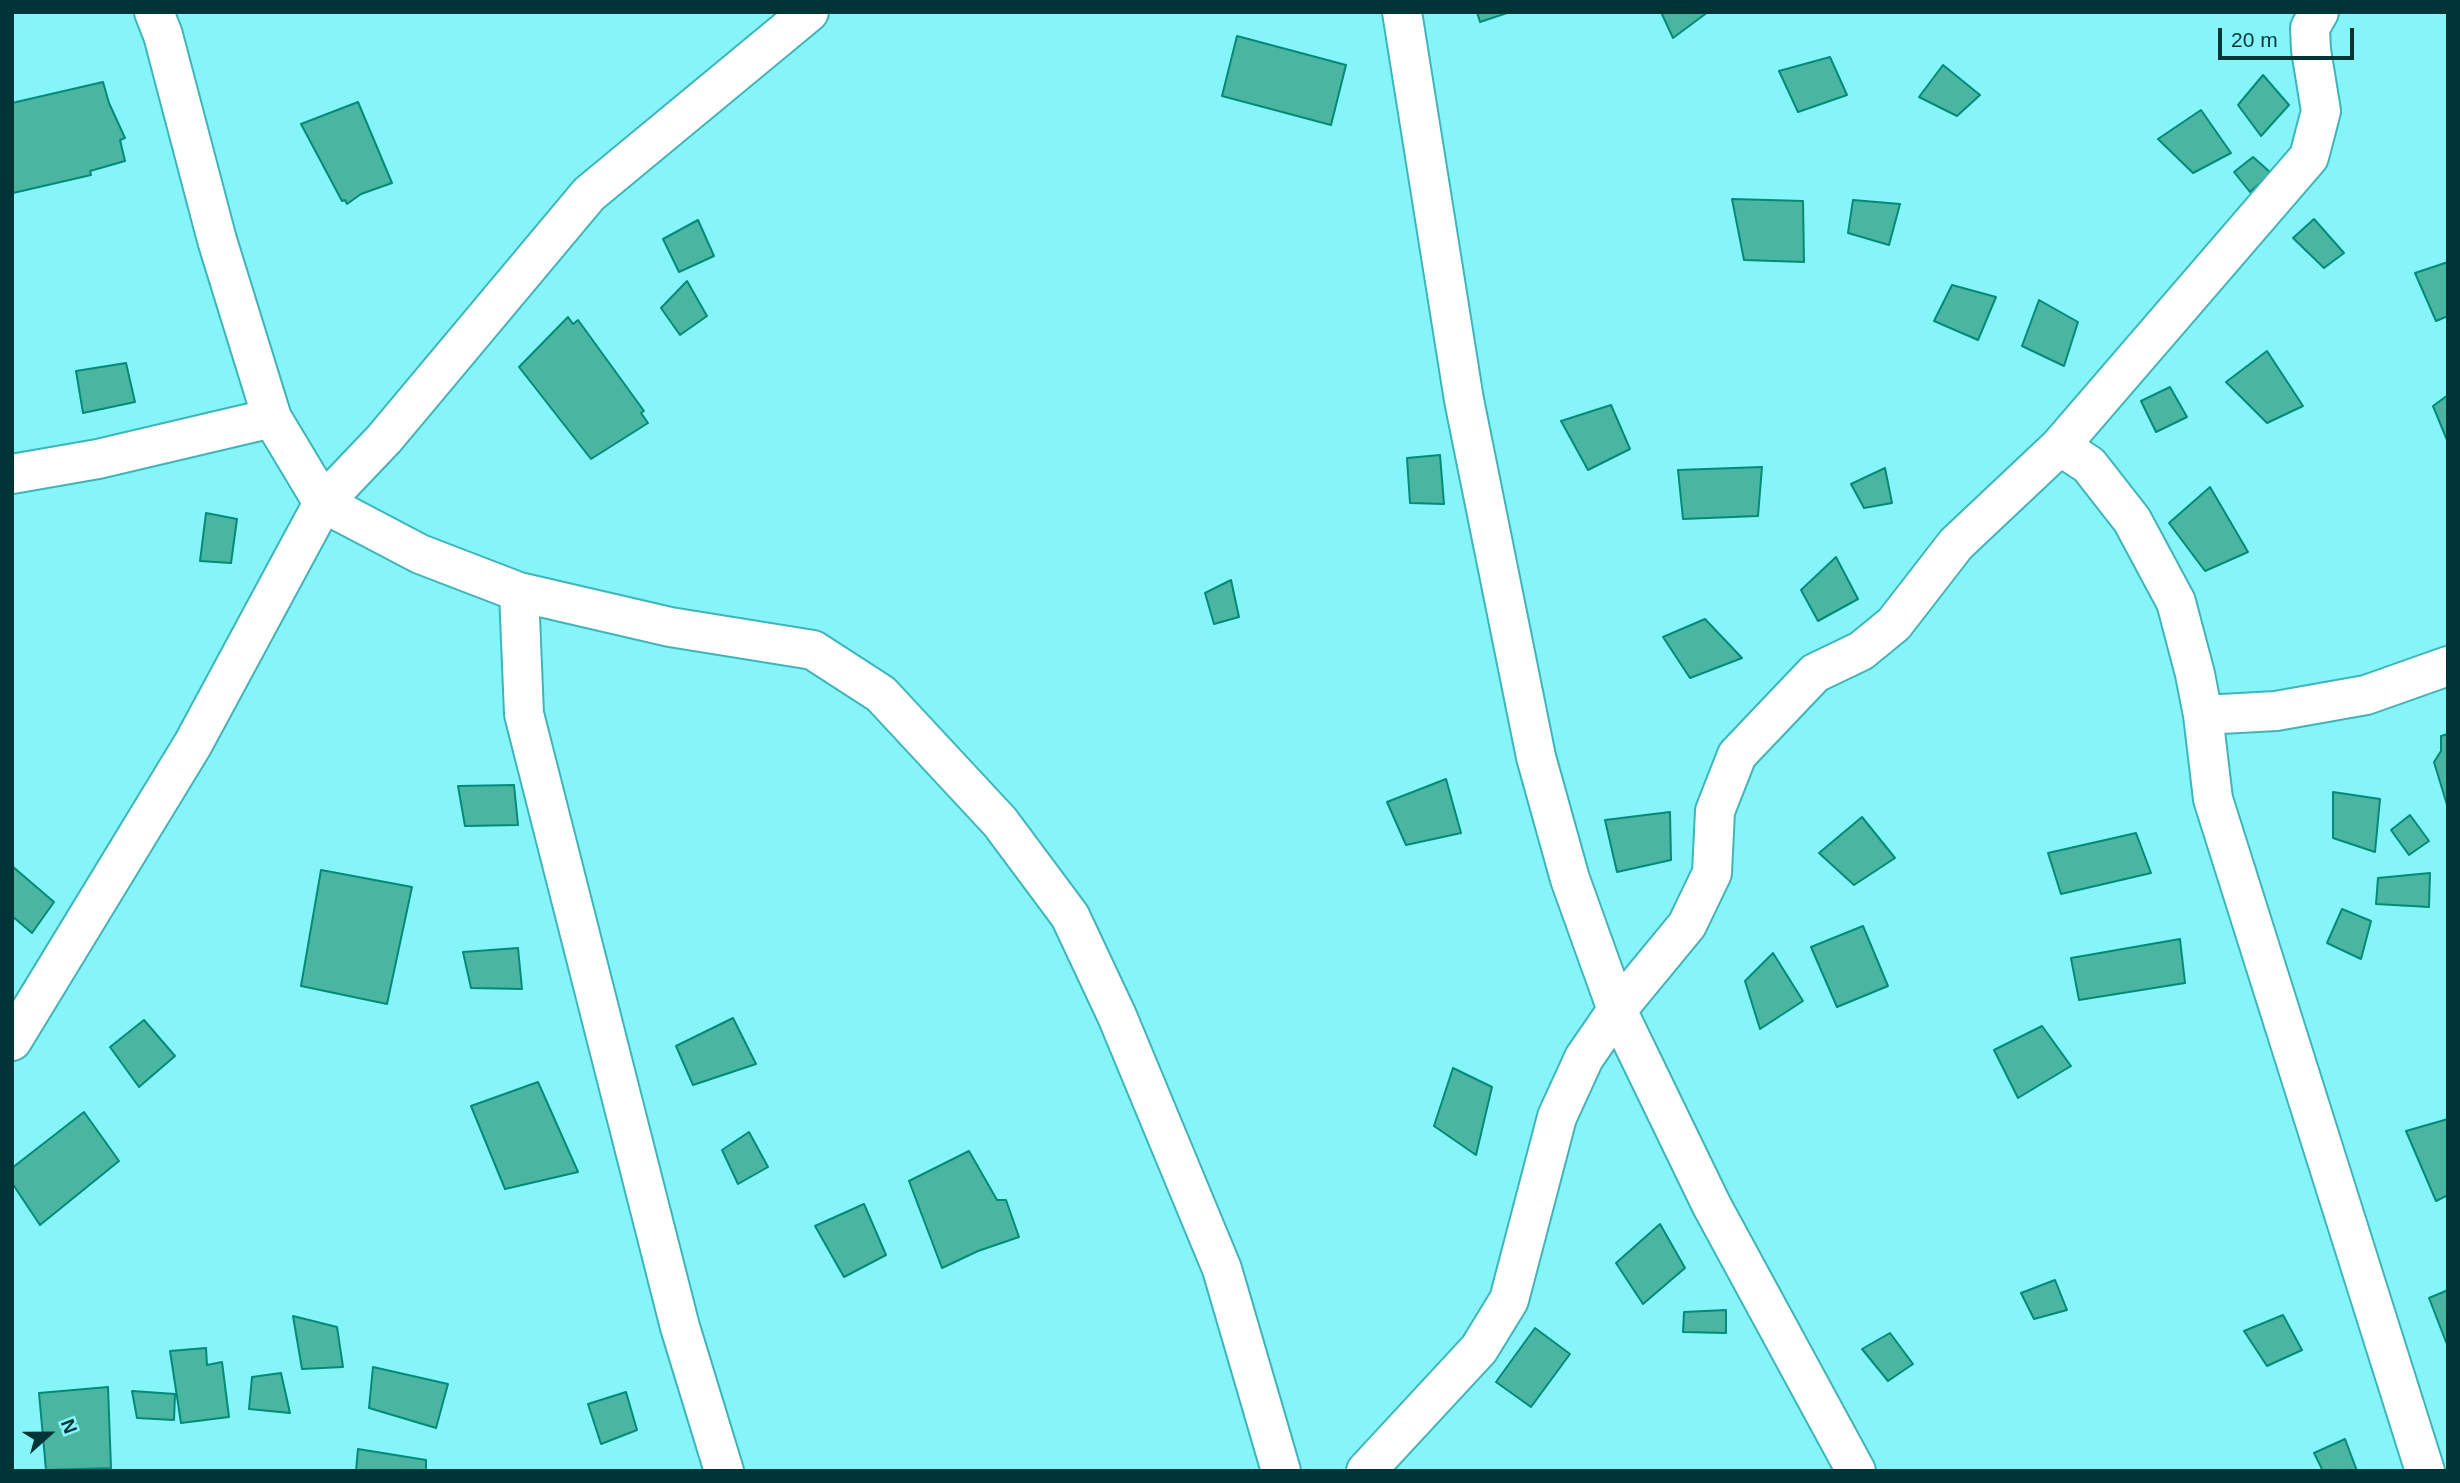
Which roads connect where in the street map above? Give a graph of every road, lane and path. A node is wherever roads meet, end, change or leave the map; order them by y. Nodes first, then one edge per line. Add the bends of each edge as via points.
1 (154, 12) edge
2 (808, 12) edge
3 (1402, 12) edge
4 (2319, 12) edge
5 (272, 418) junction
6 (2060, 446) junction
7 (12, 474) edge
8 (323, 503) junction
9 (519, 592) junction
10 (2448, 666) edge
11 (2203, 715) junction
12 (1617, 1010) junction
13 (12, 1041) edge
14 (724, 1471) edge
15 (1281, 1471) edge
16 (1366, 1471) edge
17 (1856, 1471) edge
18 (2425, 1471) edge

1 - 5 street
2 - 8 street via 589,194 384,439
3 - 12 street via 1464,400 1536,757 1570,879
4 - 6 street via 2310,28 2321,111 2309,157
5 - 7 street
5 - 8 street
6 - 11 street via 2088,466 2132,520 2170,590
6 - 12 street via 1956,544 1894,624 1861,651 1815,673 1737,755 1715,811 1712,873 1687,925
8 - 9 street via 420,554
8 - 13 street via 192,744
9 - 14 street via 524,714 680,1327
9 - 15 street via 670,627 813,650 881,694 1000,822 1070,916 1117,1016 1222,1269
10 - 11 street via 2366,695 2276,711
11 - 18 street via 2213,799
12 - 16 street via 1584,1058 1557,1117 1509,1300 1479,1349
12 - 17 street via 1712,1206

